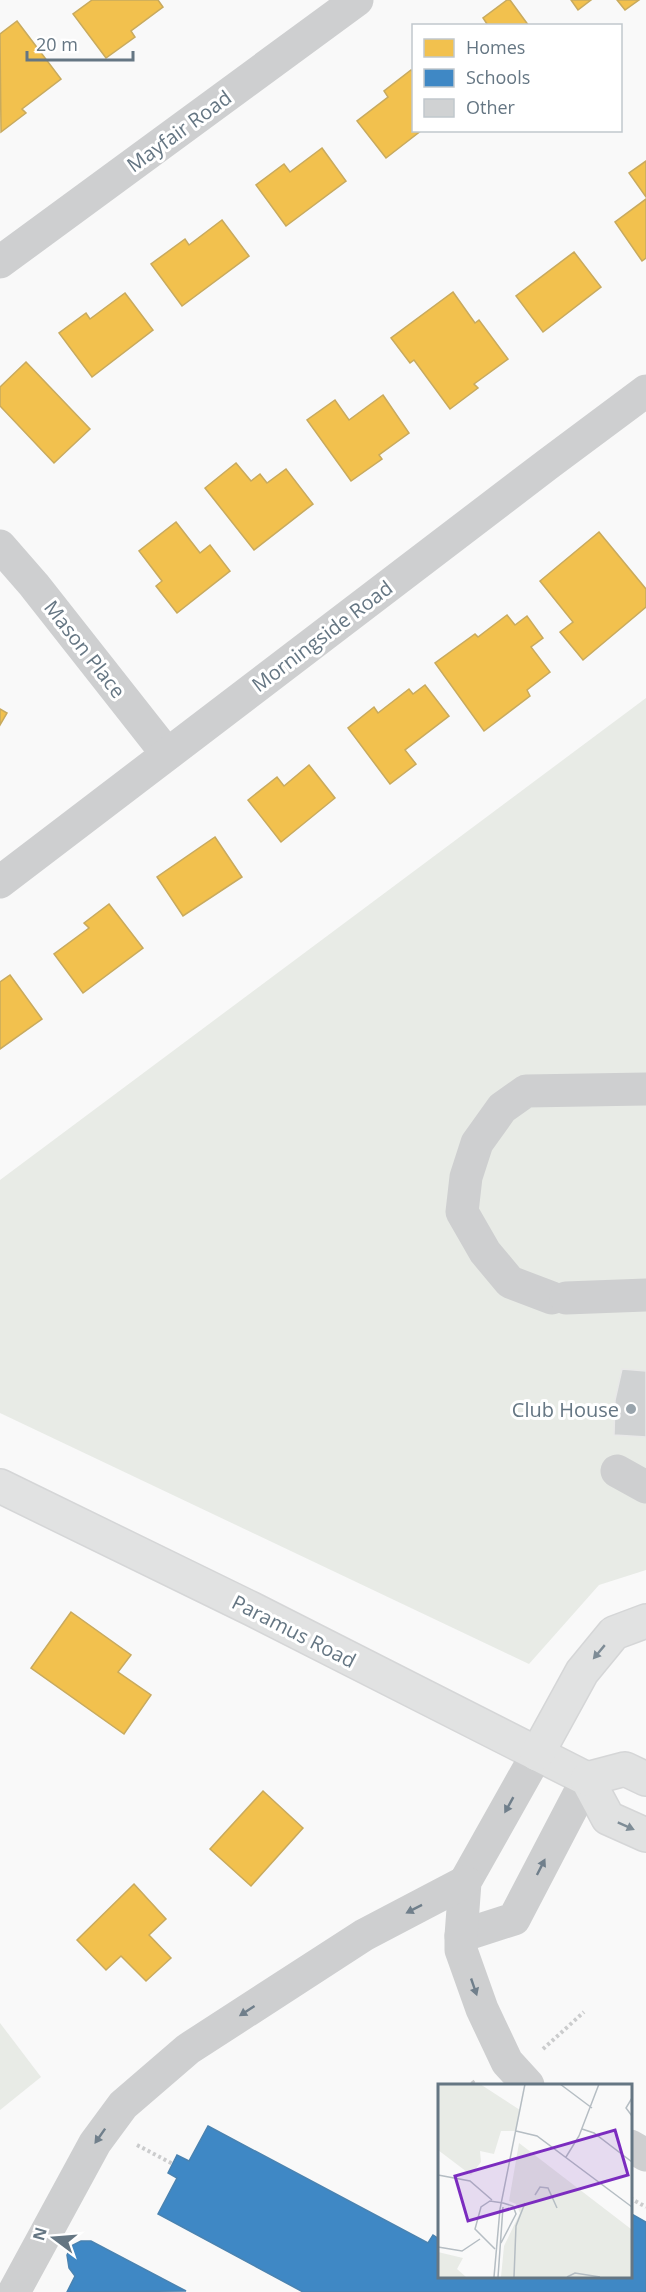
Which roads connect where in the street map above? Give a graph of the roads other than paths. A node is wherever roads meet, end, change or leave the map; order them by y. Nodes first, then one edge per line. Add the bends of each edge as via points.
1 (357, 0) edge
2 (0, 262) edge
3 (646, 391) edge
4 (0, 546) edge
5 (166, 754) junction
6 (0, 882) edge
7 (646, 1089) edge
8 (646, 1295) edge
9 (617, 1472) dead end
10 (0, 1486) edge
11 (646, 1487) edge
12 (646, 1621) edge
13 (537, 1754) junction
14 (587, 1779) junction
15 (646, 1779) edge
16 (646, 1834) edge
17 (465, 1882) junction
18 (461, 1936) junction
19 (532, 2070) edge
20 (631, 2147) edge
21 (646, 2155) edge
22 (14, 2292) edge

1 - 2 street, Mayfair Road
3 - 5 street, Morningside Road
4 - 5 street, Mason Place
5 - 6 street, Morningside Road
7 - 8 street via 525,1091 502,1108 477,1143 466,1177 462,1212 485,1252 510,1282 559,1298
9 - 11 street
10 - 13 main road, Paramus Road
12 -> 13 main road via 614,1633 582,1672
13 - 14 main road, Paramus Road
13 -> 17 street
14 - 15 main road via 625,1769
14 -> 16 main road via 608,1818
18 -> 14 street via 514,1919
17 - 18 street
17 -> 22 street via 364,1935 188,2049 123,2105 95,2143
18 -> 19 street via 461,1950 482,2008 507,2062
20 - 21 street

